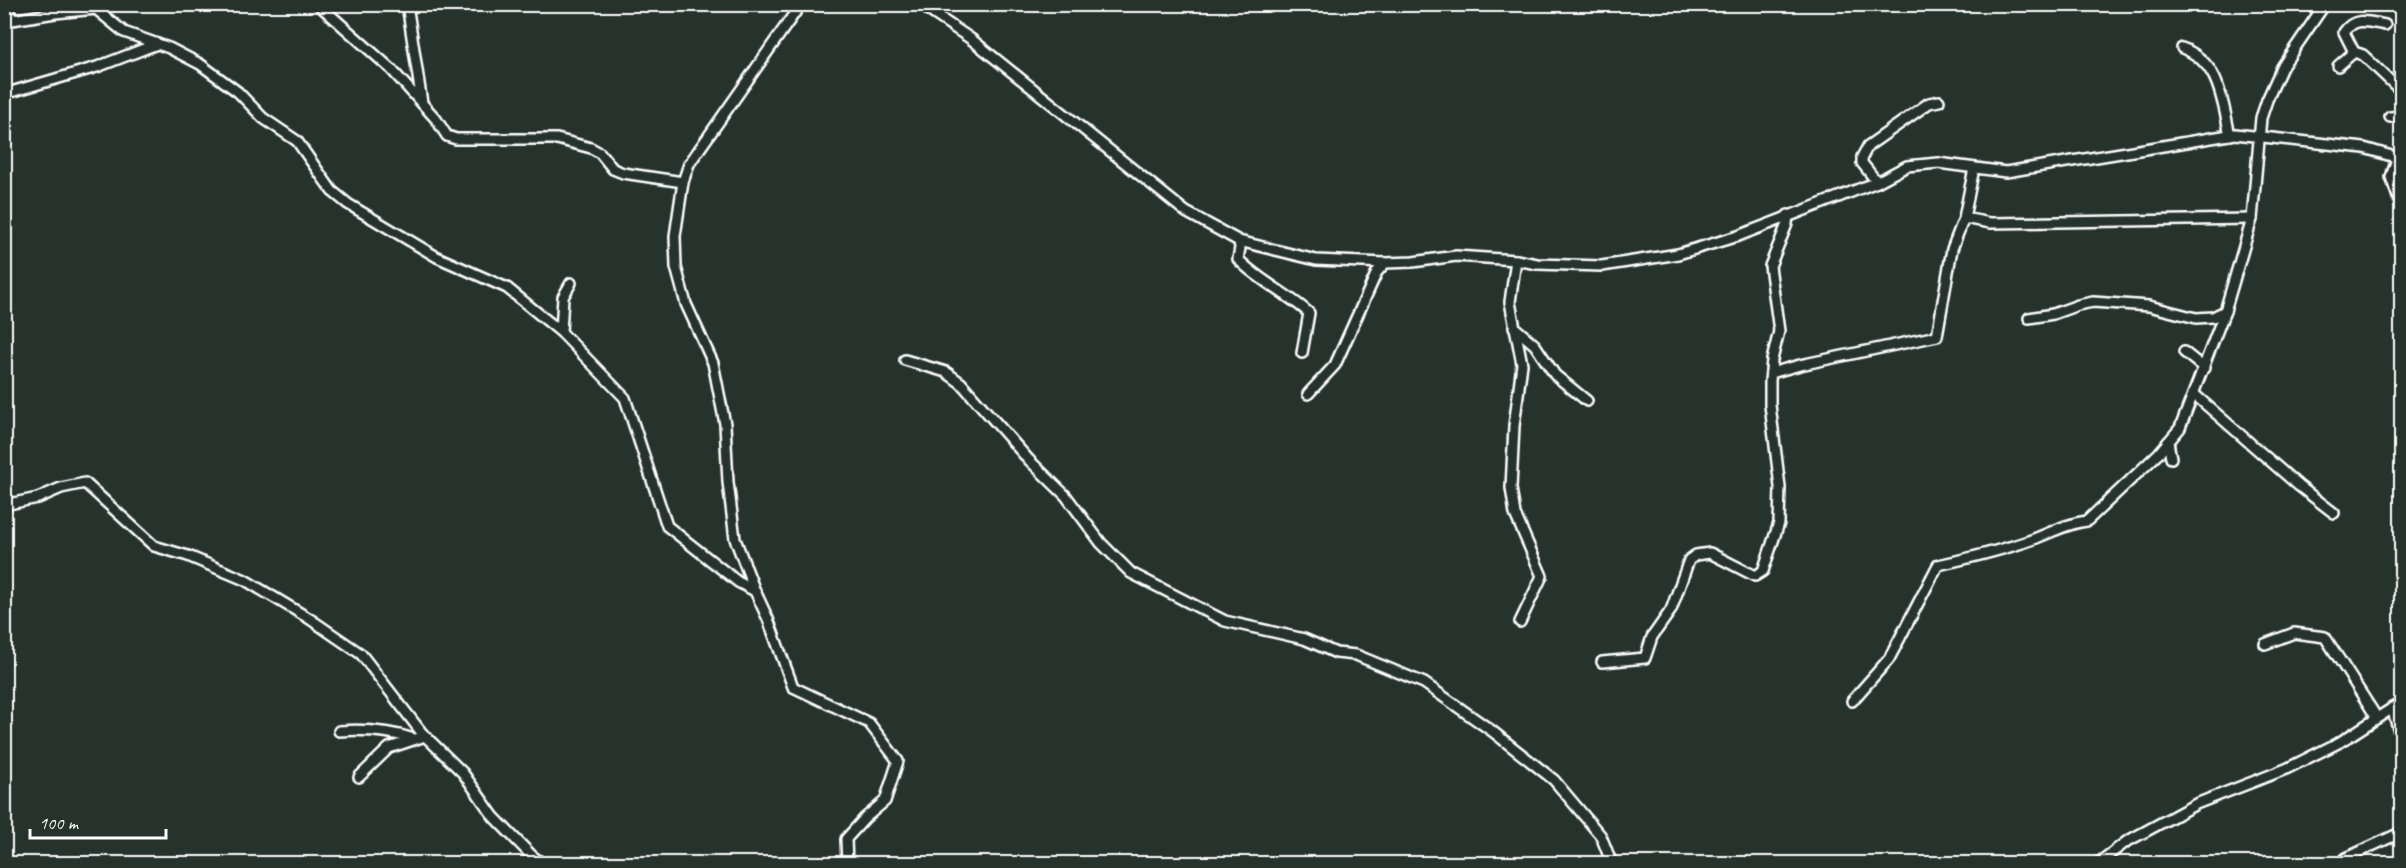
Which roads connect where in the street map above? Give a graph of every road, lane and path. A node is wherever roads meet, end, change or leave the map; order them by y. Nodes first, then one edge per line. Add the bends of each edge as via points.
1 (6, 4) edge
2 (318, 4) edge
3 (407, 4) edge
4 (801, 4) edge
5 (2325, 4) edge
6 (928, 10) dead end
7 (2385, 25) dead end
8 (157, 44) junction
9 (2182, 48) dead end
10 (2354, 52) junction
11 (2338, 66) dead end
12 (2402, 92) edge
13 (4, 94) edge
14 (1939, 101) dead end
15 (422, 104) junction
16 (2402, 116) edge
17 (2390, 117) dead end
18 (2230, 135) junction
19 (2260, 135) junction
20 (2401, 159) edge
21 (1974, 168) junction
22 (683, 182) junction
23 (1877, 182) junction
24 (2401, 206) edge
25 (1788, 215) junction
26 (1964, 218) junction
27 (2252, 219) junction
28 (1239, 241) junction
29 (1516, 260) junction
30 (1385, 263) junction
31 (571, 283) dead end
32 (2225, 311) junction
33 (2029, 318) dead end
34 (1514, 327) junction
35 (561, 332) junction
36 (2184, 352) dead end
37 (1302, 353) dead end
38 (905, 360) dead end
39 (2204, 368) junction
40 (1771, 373) junction
41 (1308, 394) dead end
42 (2195, 395) junction
43 (1587, 401) dead end
44 (2168, 442) junction
45 (2171, 458) dead end
46 (4, 505) edge
47 (2334, 513) dead end
48 (754, 591) junction
49 (1520, 622) dead end
50 (2265, 644) dead end
51 (1602, 662) dead end
52 (1852, 701) dead end
53 (2402, 702) edge
54 (2392, 708) junction
55 (2377, 718) junction
56 (339, 731) dead end
57 (425, 736) junction
58 (414, 739) junction
59 (2402, 741) edge
60 (359, 777) dead end
61 (2402, 832) edge
62 (543, 864) edge
63 (847, 864) edge
64 (1612, 864) edge
65 (2097, 864) edge
66 (2343, 864) edge

1 - 8 street via 12,20 96,9 124,32
2 - 15 street via 391,69
3 - 15 street
4 - 22 street via 689,164
5 - 19 street via 2279,72 2261,118
6 - 28 street via 998,60 1186,212
7 - 10 street via 2359,20 2348,25 2344,32
8 - 13 street via 97,67
8 - 35 street via 201,64 238,92 263,118 297,141 332,191 348,204 437,257 507,288
9 - 18 street via 2210,68 2225,104
10 - 11 street
10 - 12 street via 2363,55
14 - 23 street via 1929,103 1864,151 1862,164
15 - 22 street via 447,136 456,139 557,139 596,150 623,174
16 - 17 street
18 - 19 street
18 - 21 street via 2006,172
19 - 20 street via 2364,148
19 - 27 street
20 - 24 street via 2391,177
21 - 23 street via 1938,163 1907,166
21 - 26 street
22 - 48 street via 675,236 676,267 686,304 713,363 725,424 735,539
23 - 25 street
25 - 29 street via 1738,236 1667,256 1602,266
25 - 40 street via 1770,266 1779,331
26 - 27 street via 1990,223
26 - 40 street via 1952,249 1937,336
27 - 32 street
28 - 30 street via 1316,260
28 - 37 street via 1238,259 1308,313
29 - 30 street via 1456,256
29 - 34 street via 1510,302
30 - 41 street via 1377,272 1335,365
31 - 35 street via 563,297
32 - 33 street via 2213,317 2196,318 2149,306 2093,302
32 - 39 street
34 - 43 street via 1535,345 1555,375
34 - 49 street via 1522,364 1511,488 1515,514 1542,576
35 - 48 street via 625,398 667,526
36 - 39 street
38 - 64 street via 946,372 961,383 1131,573 1225,621 1304,639 1336,653 1356,655 1424,683 1554,780 1601,836
39 - 42 street
40 - 51 street via 1779,523 1763,571 1755,576 1710,553 1696,555 1689,560 1671,610 1652,637 1646,658
42 - 44 street via 2180,428
42 - 47 street
44 - 45 street
44 - 52 street via 2087,521 1938,565 1889,658
46 - 57 street via 86,483 154,546 245,580 360,654
48 - 63 street via 793,687 869,723 898,761 885,801 846,839
50 - 55 street via 2294,633 2325,637
53 - 54 street
54 - 55 street
54 - 59 street
55 - 65 street via 2286,769 2196,804 2126,842
56 - 58 street via 365,729
57 - 58 street
57 - 62 street via 463,773 494,817
58 - 60 street via 389,748
61 - 66 street via 2346,858

